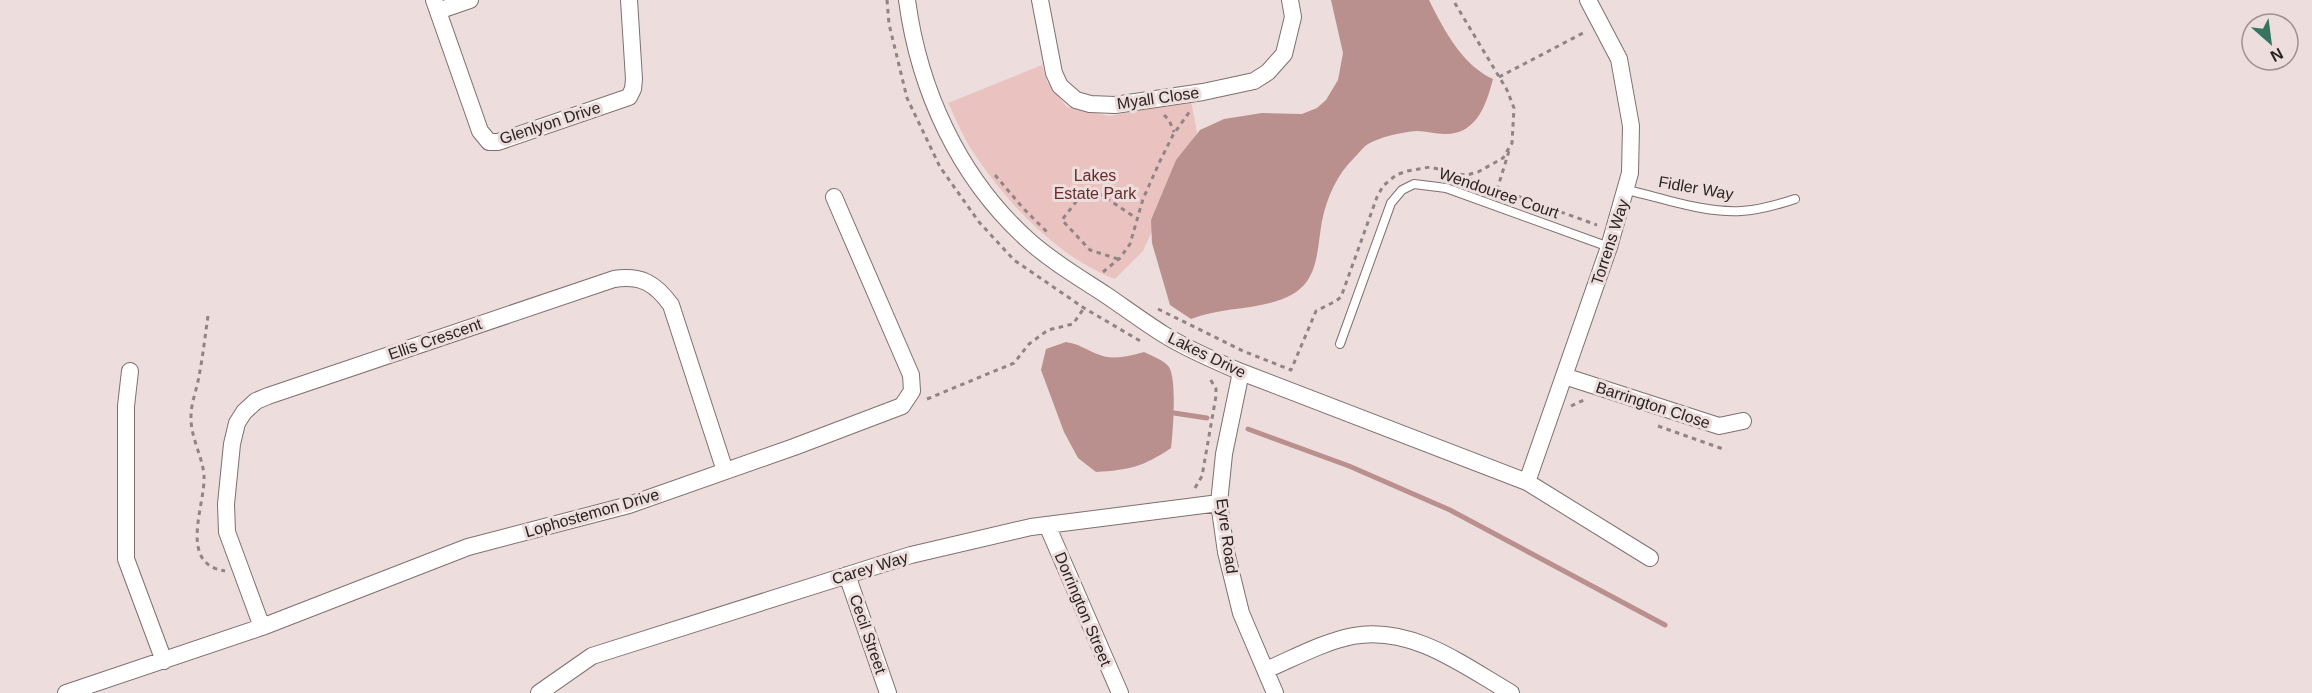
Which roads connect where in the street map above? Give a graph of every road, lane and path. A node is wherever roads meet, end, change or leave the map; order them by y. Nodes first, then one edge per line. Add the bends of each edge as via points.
1 (470, 0) edge
2 (629, 0) edge
3 (907, 0) edge
4 (1040, 0) edge
5 (1290, 0) edge
6 (1588, 0) edge
7 (436, 5) edge
8 (1590, 34) dead end
9 (1499, 77) dead end
10 (1163, 114) dead end
11 (1174, 133) dead end
12 (1509, 149) dead end
13 (989, 167) dead end
14 (1458, 174) dead end
15 (1497, 190) junction
16 (1627, 190) junction
17 (834, 198) dead end
18 (1143, 199) dead end
19 (1795, 199) dead end
20 (1136, 218) junction
21 (1597, 225) dead end
22 (1055, 239) dead end
23 (1609, 247) junction
24 (1118, 260) junction
25 (1096, 267) dead end
26 (1084, 308) dead end
27 (1156, 308) dead end
28 (208, 316) dead end
29 (1340, 344) dead end
30 (1291, 370) dead end
31 (130, 371) dead end
32 (1241, 372) junction
33 (1564, 376) junction
34 (920, 399) dead end
35 (1587, 400) dead end
36 (1569, 408) dead end
37 (1743, 421) dead end
38 (1652, 423) dead end
39 (1726, 450) dead end
40 (725, 471) junction
41 (1527, 482) junction
42 (1219, 503) junction
43 (1047, 525) junction
44 (1650, 558) dead end
45 (227, 571) dead end
46 (848, 575) junction
47 (262, 627) junction
48 (164, 661) junction
49 (1266, 670) junction
50 (66, 693) edge
51 (539, 693) edge
52 (888, 693) edge
53 (1120, 693) edge
54 (1275, 693) edge
55 (1511, 693) edge

1 - 7 street
2 - 7 street, Glenlyon Drive via 634,79 629,97 498,142 489,142 480,131
3 - 32 street, Lakes Drive via 917,58 941,122 982,188 1011,224 1046,255 1164,335
4 - 5 street, Myall Close via 1054,74 1060,86 1076,100 1115,105 1254,81 1284,54 1293,17
6 - 16 street, Torrens Way via 1619,59 1624,79 1631,126
8 - 9 path via 1586,32
10 - 11 path
12 - 15 path
13 - 22 path
14 - 15 path
15 - 21 path
16 - 19 lane, Fidler Way via 1710,209 1740,211
16 - 23 street, Torrens Way
17 - 40 street, Lophostemon Drive via 911,375 912,390 896,409
18 - 20 path
20 - 24 path via 1130,244
20 - 24 path via 1088,186 1062,220 1090,250
23 - 29 lane, Wendouree Court via 1446,188 1414,184 1402,190 1391,203
23 - 33 street, Torrens Way
24 - 25 path via 1103,272
26 - 34 path via 1073,324 1052,328 1041,335 1014,363
27 - 30 path
28 - 45 path via 191,416 204,474 198,546 202,558
31 - 48 street via 126,406 126,559
32 - 41 street, Lakes Drive
32 - 42 street, Eyre Road via 1224,454
33 - 37 street, Barrington Close via 1719,426
33 - 41 street, Torrens Way
35 - 36 path
38 - 39 path
40 - 47 street, Lophostemon Drive via 629,505 468,548
40 - 47 street, Ellis Crescent via 676,317 665,297 639,279 614,279 268,396 244,412 232,444 227,532
41 - 44 street, Lakes Drive
42 - 43 street, Carey Way
42 - 49 street, Eyre Road via 1241,613
43 - 46 street, Carey Way via 911,555
43 - 53 street, Dorrington Street
46 - 51 street, Carey Way via 592,656
46 - 52 street, Cecil Street
47 - 48 street, Lophostemon Drive
48 - 50 street, Lophostemon Drive
49 - 54 street, Eyre Road
49 - 55 street via 1339,640 1386,635 1438,651

